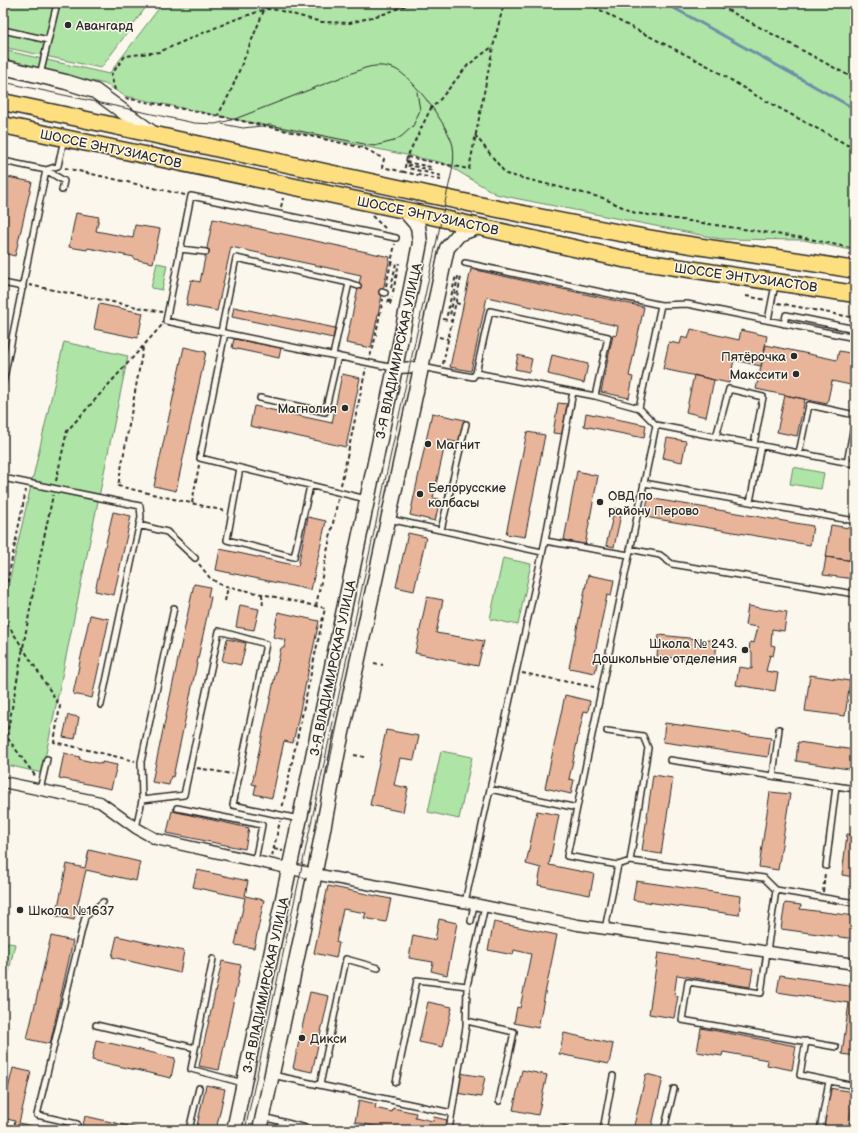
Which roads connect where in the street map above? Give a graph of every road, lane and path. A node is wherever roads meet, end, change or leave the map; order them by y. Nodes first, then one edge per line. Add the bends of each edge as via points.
1 (57, 3) edge
2 (267, 3) edge
3 (411, 3) edge
4 (504, 3) edge
5 (588, 3) edge
6 (716, 3) edge
7 (266, 10) junction
8 (3, 30) edge
9 (48, 40) junction
10 (493, 47) junction
11 (3, 67) edge
12 (40, 76) junction
13 (855, 79) edge
14 (116, 97) dead end
15 (124, 98) dead end
16 (3, 102) edge
17 (218, 117) junction
18 (3, 125) edge
19 (156, 134) junction
20 (475, 135) junction
21 (64, 138) junction
22 (855, 149) edge
23 (407, 158) junction
24 (3, 161) edge
25 (406, 162) junction
26 (58, 166) junction
27 (46, 170) junction
28 (404, 172) junction
29 (442, 176) dead end
30 (441, 180) dead end
31 (62, 190) dead end
32 (284, 195) dead end
33 (191, 196) junction
34 (404, 210) junction
35 (368, 213) dead end
36 (280, 214) junction
37 (478, 226) junction
38 (396, 238) junction
39 (180, 249) junction
40 (855, 249) edge
41 (206, 252) dead end
42 (228, 258) dead end
43 (236, 258) junction
44 (391, 262) junction
45 (399, 263) dead end
46 (465, 263) dead end
47 (855, 270) edge
48 (456, 275) dead end
49 (776, 282) junction
50 (3, 283) edge
51 (349, 283) junction
52 (24, 286) junction
53 (358, 286) dead end
54 (855, 294) edge
55 (456, 303) junction
56 (783, 304) dead end
57 (463, 305) dead end
58 (661, 305) junction
59 (168, 314) junction
60 (855, 318) edge
61 (768, 320) junction
62 (166, 321) junction
63 (784, 324) junction
64 (855, 329) edge
65 (223, 332) junction
66 (439, 337) dead end
67 (855, 338) edge
68 (448, 339) junction
69 (143, 347) junction
70 (336, 356) junction
71 (367, 362) junction
72 (443, 366) dead end
73 (421, 367) junction
74 (395, 368) junction
75 (365, 370) dead end
76 (476, 373) junction
77 (3, 383) edge
78 (573, 392) junction
79 (595, 396) junction
80 (260, 398) dead end
81 (639, 408) junction
82 (855, 415) edge
83 (855, 420) edge
84 (466, 424) dead end
85 (656, 425) junction
86 (716, 437) junction
87 (754, 444) junction
88 (761, 446) junction
89 (799, 453) junction
90 (200, 458) junction
91 (847, 462) junction
92 (855, 464) edge
93 (240, 468) junction
94 (3, 478) edge
95 (28, 482) junction
96 (644, 483) junction
97 (310, 486) junction
98 (54, 488) junction
99 (367, 499) junction
100 (750, 502) junction
101 (192, 503) junction
102 (232, 512) junction
103 (388, 519) junction
104 (855, 521) edge
105 (139, 525) junction
106 (441, 530) junction
107 (544, 541) junction
108 (630, 549) junction
109 (542, 552) junction
110 (629, 555) junction
111 (195, 558) joint
112 (228, 587) junction
113 (262, 594) junction
114 (855, 594) edge
115 (225, 601) dead end
116 (3, 603) edge
117 (174, 608) dead end
118 (263, 608) dead end
119 (3, 617) edge
120 (22, 649) junction
121 (374, 663) dead end
122 (383, 665) dead end
123 (516, 671) junction
124 (602, 689) junction
125 (101, 705) dead end
126 (779, 729) dead end
127 (607, 731) dead end
128 (6, 736) junction
129 (3, 739) edge
130 (354, 755) dead end
131 (3, 757) edge
132 (364, 757) dead end
133 (48, 759) dead end
134 (670, 760) dead end
135 (141, 762) junction
136 (190, 766) junction
137 (240, 776) junction
138 (773, 776) junction
139 (3, 782) edge
140 (836, 786) junction
141 (41, 787) junction
142 (855, 788) edge
143 (490, 790) junction
144 (142, 800) junction
145 (177, 808) dead end
146 (577, 808) junction
147 (281, 815) junction
148 (300, 819) junction
149 (136, 828) junction
150 (274, 849) junction
151 (285, 851) dead end
152 (255, 861) junction
153 (630, 861) junction
154 (271, 864) junction
155 (618, 865) junction
156 (826, 866) joint
157 (289, 868) junction
158 (314, 874) junction
159 (776, 890) junction
160 (822, 897) junction
161 (103, 902) dead end
162 (469, 903) junction
163 (855, 903) edge
164 (485, 906) junction
165 (471, 921) dead end
166 (605, 929) junction
167 (768, 952) junction
168 (213, 959) dead end
169 (855, 964) edge
170 (378, 968) dead end
171 (467, 986) junction
172 (467, 1022) junction
173 (96, 1025) dead end
174 (806, 1041) junction
175 (836, 1046) dead end
176 (195, 1048) junction
177 (272, 1075) junction
178 (613, 1076) dead end
179 (829, 1081) junction
180 (396, 1082) dead end
181 (244, 1083) junction
182 (320, 1085) junction
183 (855, 1086) edge
184 (199, 1088) dead end
185 (674, 1089) dead end
186 (499, 1101) dead end
187 (452, 1113) junction
188 (261, 1124) edge
189 (76, 1130) edge
190 (189, 1130) edge
191 (234, 1130) edge
192 (314, 1130) edge
193 (449, 1130) edge
194 (603, 1130) edge
195 (664, 1130) edge
196 (820, 1130) edge

1 - 9 lane
2 - 7 path
3 - 7 path via 387,13 350,23 321,22 278,10
4 - 10 path
5 - 22 path via 710,67 755,95
6 - 13 path
7 - 14 path via 231,21 159,52 125,56 111,75
7 - 17 path
8 - 9 lane
9 - 12 lane
10 - 20 path
10 - 23 path via 468,65 431,108
11 - 12 street
12 - 19 street via 95,91
15 - 17 path
16 - 19 main road, ШОССЕ ЭНТУЗИАСТОВ
17 - 28 path via 364,148 384,159 382,167
18 - 21 main road, ШОССЕ ЭНТУЗИАСТОВ
19 - 47 main road, ШОССЕ ЭНТУЗИАСТОВ via 451,199 636,236
20 - 23 path via 469,168
20 - 40 path via 506,174 603,198 635,213 810,239
21 - 26 lane
21 - 34 main road, ШОССЕ ЭНТУЗИАСТОВ
23 - 25 path
24 - 27 lane
25 - 28 path
25 - 29 path via 431,167 430,170 409,165 408,168
26 - 27 lane
26 - 33 path
27 - 31 lane via 64,181
27 - 52 lane
28 - 30 path
32 - 36 path
33 - 36 lane
33 - 39 lane
34 - 37 main road, ШОССЕ ЭНТУЗИАСТОВ
34 - 74 street, 3-Я ВЛАДИМИРСКАЯ УЛИЦА via 418,226 420,243
35 - 38 path
36 - 38 lane
37 - 49 main road, ШОССЕ ЭНТУЗИАСТОВ via 623,259
37 - 73 street, 3-Я ВЛАДИМИРСКАЯ УЛИЦА via 459,234 447,248
38 - 44 path
39 - 41 lane
39 - 59 lane
42 - 43 lane
43 - 51 lane
43 - 65 lane
44 - 45 path via 396,263 388,304
44 - 71 path via 373,348
46 - 58 lane
48 - 55 path via 447,315 450,315 458,277 461,277
49 - 54 main road, ШОССЕ ЭНТУЗИАСТОВ
49 - 61 lane
50 - 52 lane
51 - 53 lane
51 - 70 lane
52 - 59 path
52 - 77 lane
55 - 57 path
55 - 68 path
56 - 60 path
58 - 61 lane via 687,304
58 - 81 lane
59 - 62 lane
61 - 63 lane
62 - 65 lane
62 - 69 path
63 - 64 lane via 786,315
63 - 67 lane
65 - 70 lane
65 - 90 lane
66 - 68 path
68 - 72 path
69 - 98 path via 67,431
69 - 101 path via 118,486
70 - 71 lane
70 - 80 lane via 325,412
71 - 74 lane
71 - 75 path
73 - 74 street
73 - 76 lane via 473,378
73 - 103 street, 3-Я ВЛАДИМИРСКАЯ УЛИЦА
74 - 99 street, 3-Я ВЛАДИМИРСКАЯ УЛИЦА
76 - 78 lane
76 - 79 lane via 490,311 608,337
78 - 79 lane
78 - 107 lane
79 - 81 lane
81 - 85 lane
82 - 89 lane via 809,405
83 - 91 lane
84 - 106 lane
85 - 86 lane
85 - 96 lane
86 - 87 lane
86 - 87 lane via 729,389 763,397
87 - 88 lane
88 - 89 lane
88 - 100 lane
89 - 91 lane
90 - 93 lane
90 - 101 path
91 - 92 lane
93 - 97 lane
93 - 102 lane
94 - 95 lane
95 - 98 lane
95 - 116 path
96 - 100 lane
96 - 108 lane
97 - 99 lane
97 - 102 lane via 294,557 227,540
98 - 105 lane via 140,506
98 - 120 path
99 - 148 street, 3-Я ВЛАДИМИРСКАЯ УЛИЦА
100 - 104 lane
101 - 102 path
103 - 106 lane
103 - 158 street, 3-Я ВЛАДИМИРСКАЯ УЛИЦА via 335,763
105 - 111 lane via 167,532
105 - 125 lane
106 - 109 lane via 487,543
107 - 109 lane
107 - 110 lane
108 - 110 lane
108 - 114 lane via 660,555 672,564
109 - 123 lane
110 - 124 lane
111 - 112 path via 210,578
112 - 113 path
112 - 115 path
113 - 118 path
113 - 147 path via 325,608
117 - 135 lane
119 - 120 path
120 - 128 path
120 - 135 path via 60,706 54,742
121 - 122 path
123 - 124 path
123 - 143 lane
124 - 146 lane
126 - 138 lane
127 - 153 lane via 643,736 648,748
128 - 129 path
128 - 131 path
128 - 141 path
130 - 132 path
133 - 141 lane
134 - 138 lane
135 - 144 lane
136 - 137 path
136 - 137 lane via 219,631 266,644
136 - 144 lane via 184,794
137 - 147 lane via 234,805
138 - 140 lane
139 - 141 street
140 - 142 lane
140 - 156 lane
141 - 149 street via 100,802
143 - 146 lane
143 - 162 lane
144 - 149 lane
145 - 152 lane via 262,825
146 - 155 lane via 567,856
147 - 148 lane
147 - 150 path
148 - 157 street, 3-Я ВЛАДИМИРСКАЯ УЛИЦА
149 - 152 street via 156,839
150 - 151 path
150 - 154 path
152 - 154 street
153 - 155 lane
153 - 159 lane via 764,878
154 - 157 street
155 - 166 lane
156 - 160 path
157 - 158 street
157 - 181 street, 3-Я ВЛАДИМИРСКАЯ УЛИЦА
158 - 162 street
158 - 177 street, 3-Я ВЛАДИМИРСКАЯ УЛИЦА
159 - 160 lane
159 - 167 lane
160 - 163 lane
161 - 189 lane via 85,917 38,1115 77,1124
162 - 164 street
162 - 165 lane
164 - 166 street via 578,926
164 - 171 lane
166 - 167 street
167 - 169 street
167 - 174 lane via 761,993 688,982 682,1020
168 - 176 lane
170 - 182 lane via 346,960
171 - 172 lane
171 - 180 lane via 417,980
172 - 186 lane via 514,1032
172 - 187 lane
173 - 176 lane
174 - 175 lane
174 - 179 lane via 800,1075
176 - 181 lane via 191,1069
177 - 182 lane
177 - 188 street, 3-Я ВЛАДИМИРСКАЯ УЛИЦА
178 - 194 lane
179 - 183 lane
179 - 196 lane
181 - 191 street, 3-Я ВЛАДИМИРСКАЯ УЛИЦА
182 - 187 lane
184 - 190 lane
185 - 195 lane
187 - 193 lane
188 - 192 lane

